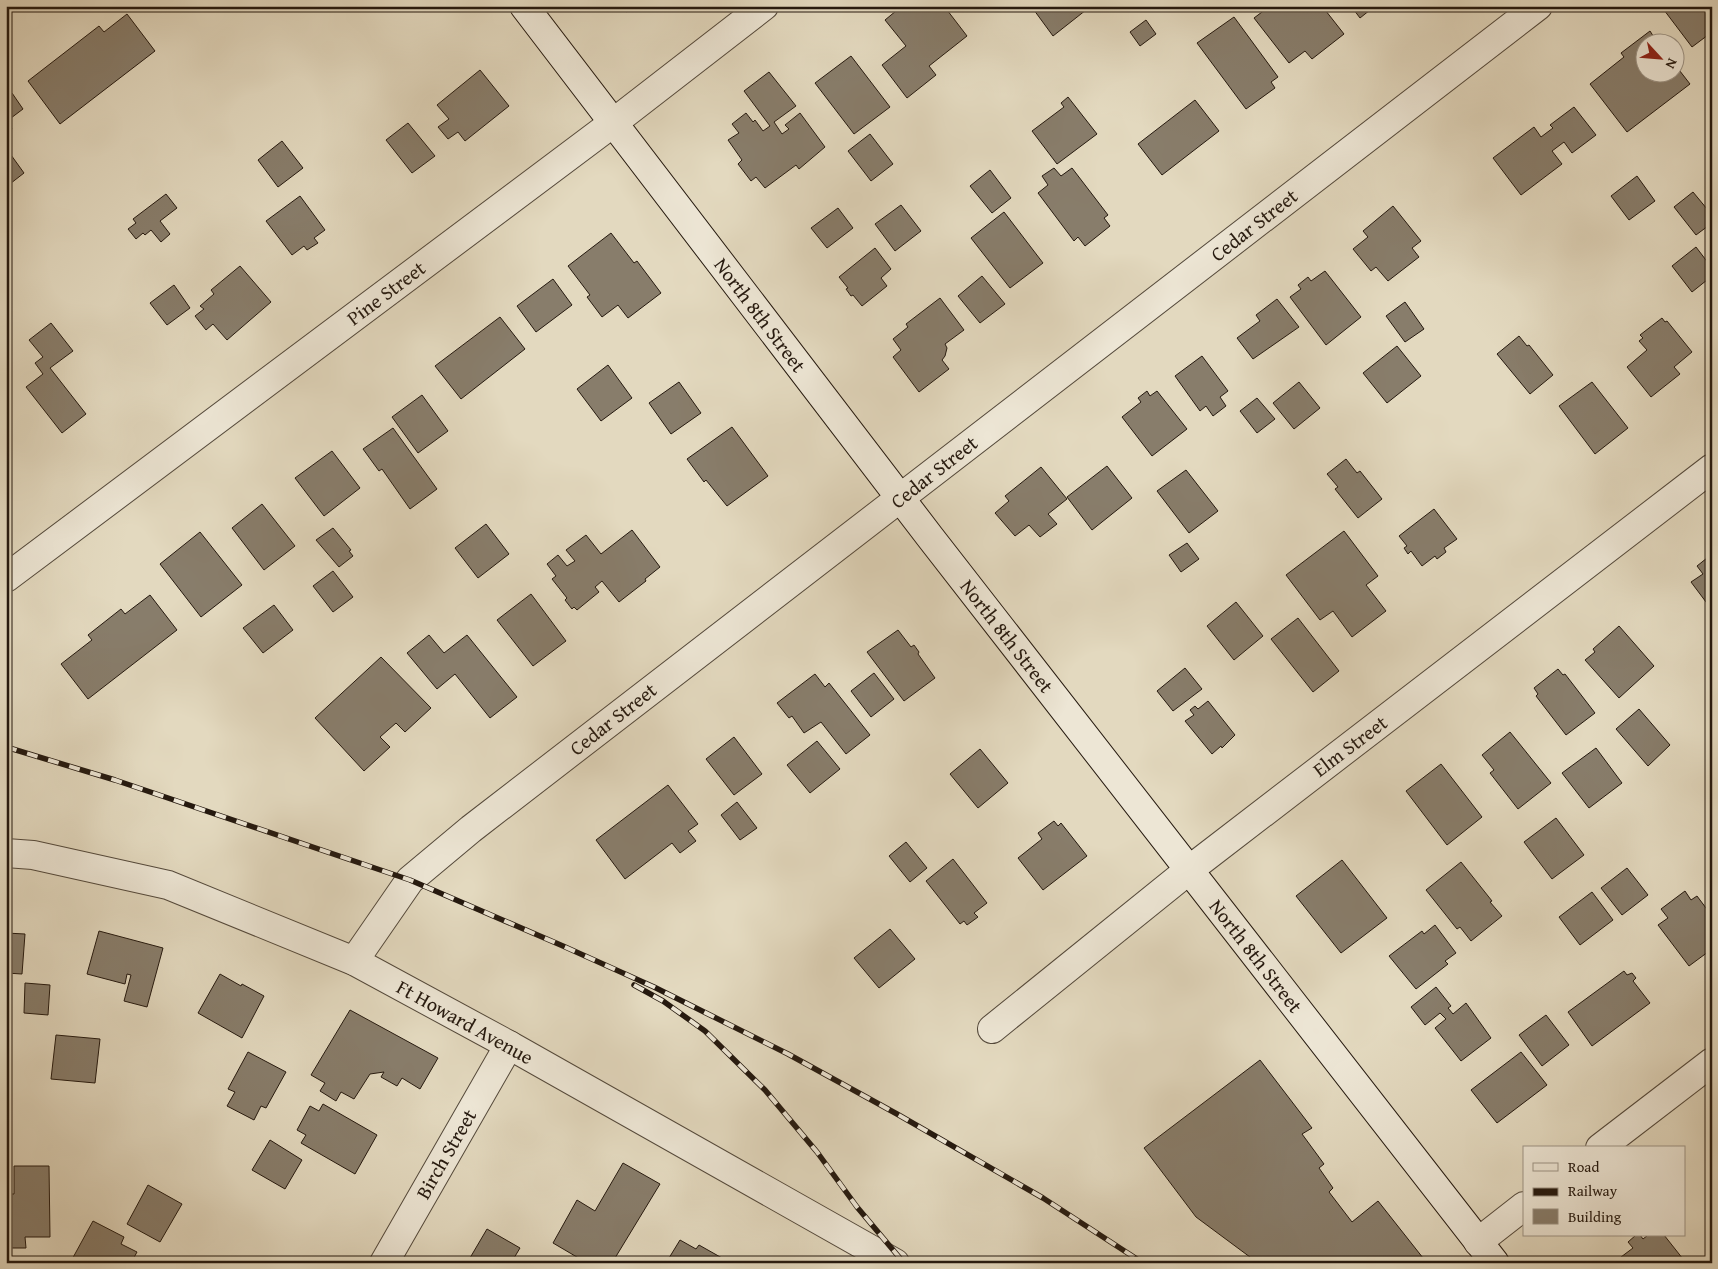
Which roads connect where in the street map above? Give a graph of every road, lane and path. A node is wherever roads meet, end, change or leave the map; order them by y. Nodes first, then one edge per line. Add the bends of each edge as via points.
1 (524, 6) edge
2 (764, 6) edge
3 (1538, 6) edge
4 (613, 122) junction
5 (1712, 468) edge
6 (900, 498) junction
7 (6, 578) edge
8 (6, 853) edge
9 (1189, 870) junction
10 (354, 961) junction
11 (992, 1029) dead end
12 (509, 1045) junction
13 (1712, 1062) edge
14 (1603, 1146) edge
15 (1523, 1207) edge
16 (1478, 1242) junction
17 (384, 1263) edge
18 (895, 1263) edge
19 (1494, 1263) edge

1 - 4 street, North 8th Street
2 - 4 street, Pine Street
3 - 6 street, Cedar Street
4 - 6 street, North 8th Street
4 - 7 street, Pine Street
5 - 9 street, Elm Street
6 - 9 street, North 8th Street
6 - 10 street, Cedar Street via 471,829 410,880
8 - 10 street, Ft Howard Avenue via 33,855 168,885
9 - 11 street, Elm Street
9 - 16 street, North 8th Street
10 - 12 street, Ft Howard Avenue
12 - 17 street, Birch Street
12 - 18 street, Ft Howard Avenue
13 - 14 street
15 - 16 street
16 - 19 street, North 8th Street

